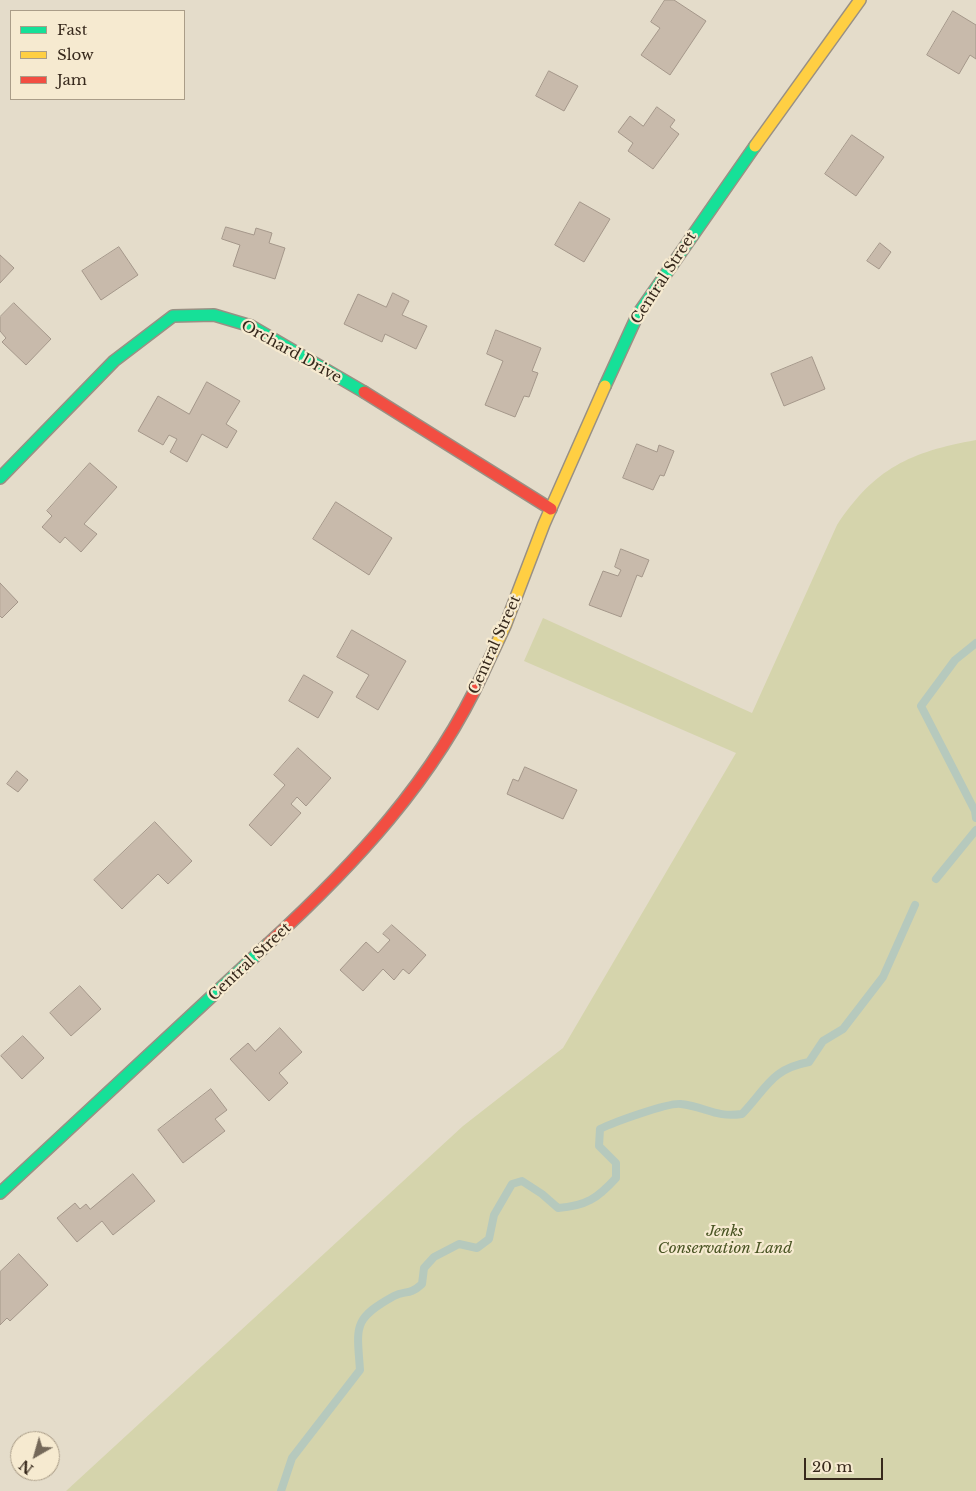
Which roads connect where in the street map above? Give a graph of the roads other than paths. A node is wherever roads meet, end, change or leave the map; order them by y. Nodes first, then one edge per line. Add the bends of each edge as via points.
1 (860, 0) edge
2 (0, 478) edge
3 (551, 509) junction
4 (0, 1193) edge

1 - 3 street, Central Street via 638,314
2 - 3 street, Orchard Drive via 114,361 173,316 214,315 251,326
3 - 4 street, Central Street via 505,626 474,693 453,732 413,790 359,856 308,907

